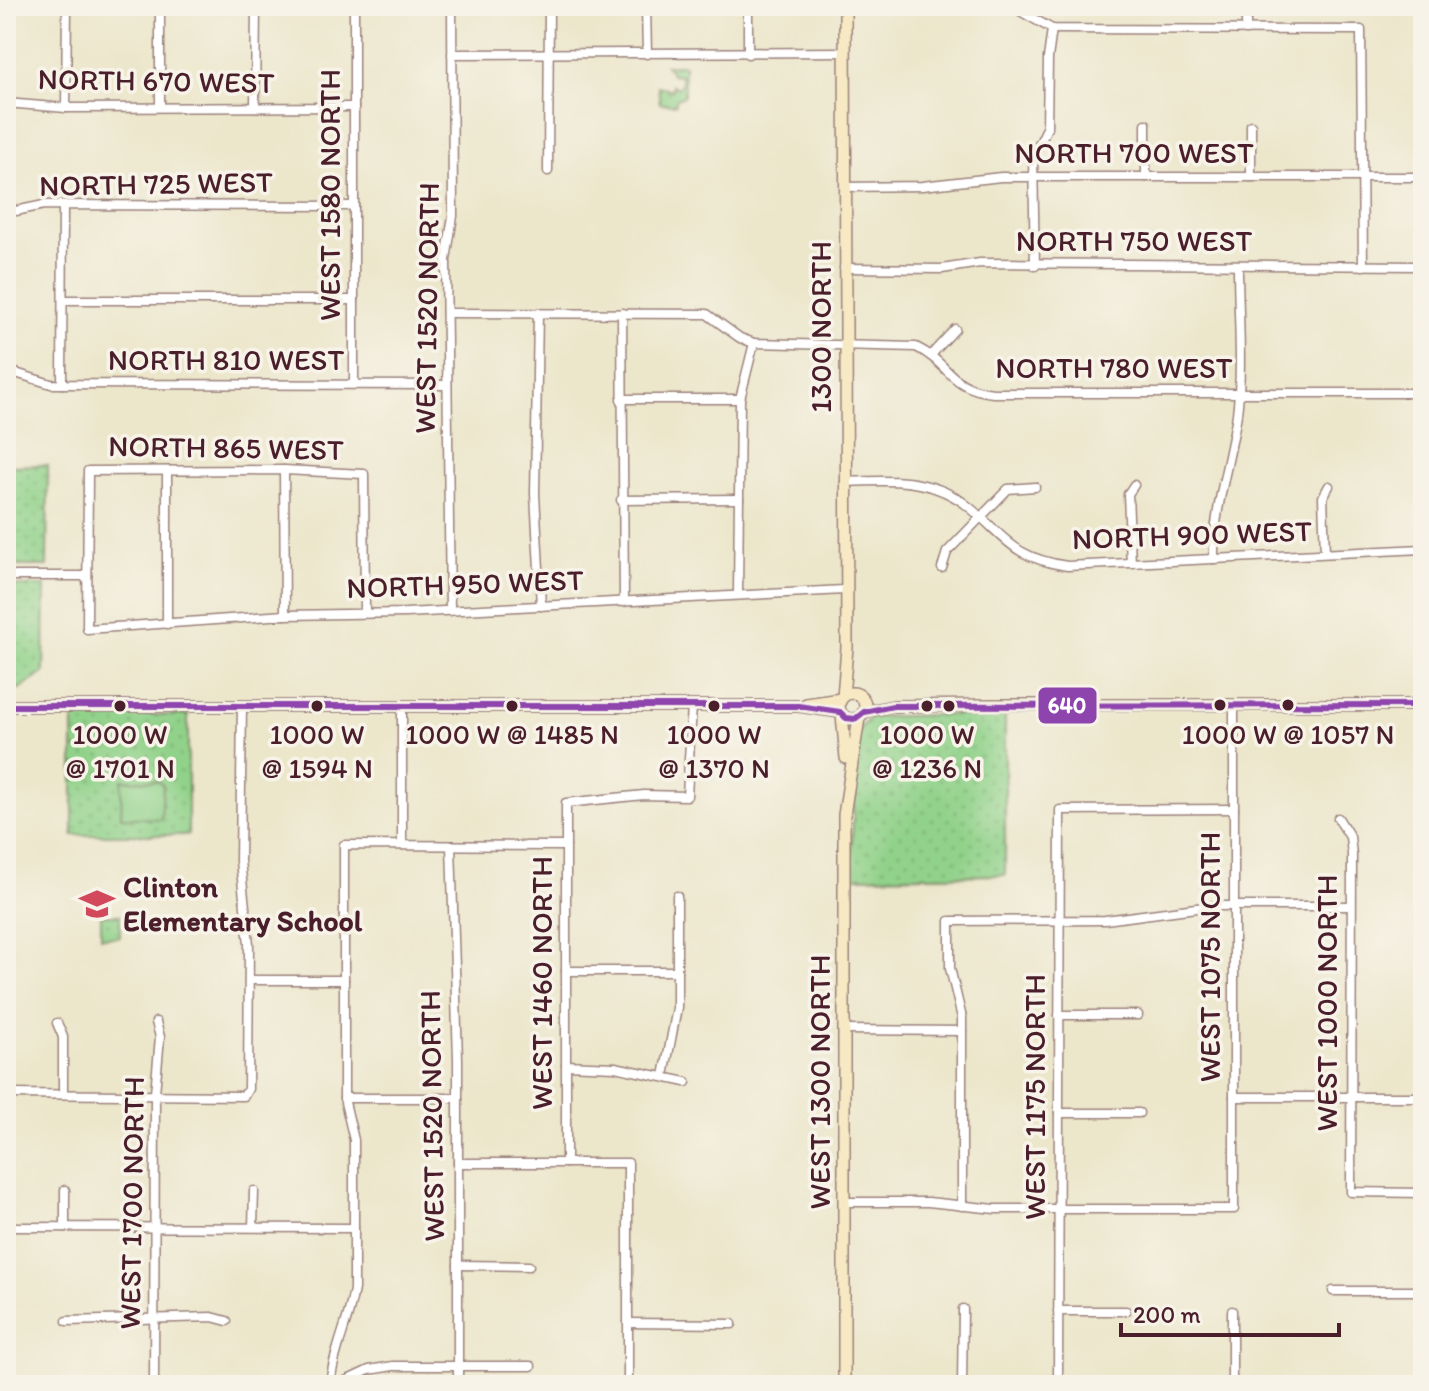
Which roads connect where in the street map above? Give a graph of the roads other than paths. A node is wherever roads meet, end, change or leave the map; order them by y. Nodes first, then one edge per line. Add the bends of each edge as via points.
1 (67, 6) edge
2 (160, 6) edge
3 (256, 6) edge
4 (354, 6) edge
5 (452, 6) edge
6 (549, 6) edge
7 (646, 6) edge
8 (748, 6) edge
9 (845, 6) edge
10 (1011, 6) edge
11 (1246, 6) edge
12 (1052, 29) junction
13 (1246, 30) junction
14 (845, 52) junction
15 (452, 54) junction
16 (549, 54) junction
17 (647, 54) junction
18 (748, 54) junction
19 (6, 103) edge
20 (160, 107) junction
21 (255, 107) junction
22 (354, 107) junction
23 (66, 108) junction
24 (1146, 124) dead end
25 (1251, 125) dead end
26 (548, 171) dead end
27 (1033, 177) junction
28 (1146, 177) junction
29 (1251, 177) junction
30 (1361, 177) junction
31 (1423, 177) edge
32 (845, 187) junction
33 (63, 206) junction
34 (354, 206) junction
35 (6, 213) edge
36 (1035, 266) junction
37 (1238, 266) junction
38 (1363, 266) junction
39 (1423, 266) edge
40 (844, 268) junction
41 (63, 300) junction
42 (354, 300) junction
43 (447, 313) junction
44 (538, 313) junction
45 (622, 313) junction
46 (955, 329) dead end
47 (754, 343) junction
48 (845, 346) junction
49 (931, 355) junction
50 (6, 370) edge
51 (62, 384) junction
52 (354, 384) junction
53 (447, 385) junction
54 (1237, 393) junction
55 (1423, 393) edge
56 (621, 399) junction
57 (740, 399) junction
58 (284, 470) junction
59 (167, 471) junction
60 (845, 482) junction
61 (1134, 485) dead end
62 (1329, 486) dead end
63 (1035, 487) dead end
64 (739, 499) junction
65 (621, 500) junction
66 (980, 518) junction
67 (1423, 549) edge
68 (1325, 553) junction
69 (1214, 559) junction
70 (1131, 563) junction
71 (942, 568) dead end
72 (6, 576) edge
73 (87, 576) junction
74 (844, 590) junction
75 (738, 593) junction
76 (624, 602) junction
77 (541, 606) junction
78 (450, 611) junction
79 (365, 613) junction
80 (285, 615) junction
81 (167, 624) junction
82 (847, 647) junction
83 (692, 705) junction
84 (1234, 705) junction
85 (1423, 705) edge
86 (6, 706) edge
87 (242, 706) junction
88 (402, 706) junction
89 (841, 706) junction
90 (862, 706) junction
91 (848, 779) junction
92 (1234, 809) junction
93 (1338, 818) dead end
94 (402, 843) junction
95 (451, 846) junction
96 (566, 846) junction
97 (677, 896) dead end
98 (1234, 906) junction
99 (1351, 906) junction
100 (1060, 920) junction
101 (566, 971) junction
102 (677, 971) junction
103 (249, 980) junction
104 (344, 980) junction
105 (1059, 1015) junction
106 (1138, 1015) dead end
107 (156, 1022) dead end
108 (57, 1023) dead end
109 (844, 1030) junction
110 (962, 1031) junction
111 (566, 1065) junction
112 (664, 1076) junction
113 (686, 1082) dead end
114 (155, 1093) junction
115 (6, 1094) edge
116 (63, 1094) junction
117 (1351, 1096) junction
118 (1234, 1097) junction
119 (1423, 1097) edge
120 (344, 1098) junction
121 (458, 1098) junction
122 (1059, 1113) junction
123 (1139, 1113) dead end
124 (458, 1163) junction
125 (566, 1163) junction
126 (65, 1190) dead end
127 (254, 1191) dead end
128 (1423, 1193) edge
129 (844, 1202) junction
130 (962, 1206) junction
131 (1059, 1210) junction
132 (6, 1227) edge
133 (65, 1227) junction
134 (253, 1227) junction
135 (154, 1228) junction
136 (354, 1228) junction
137 (458, 1265) junction
138 (529, 1266) dead end
139 (1333, 1291) dead end
140 (1423, 1291) edge
141 (963, 1309) dead end
142 (1058, 1311) junction
143 (1126, 1311) dead end
144 (1232, 1311) dead end
145 (154, 1317) junction
146 (67, 1321) dead end
147 (227, 1321) dead end
148 (628, 1323) junction
149 (732, 1324) dead end
150 (531, 1366) dead end
151 (458, 1368) junction
152 (154, 1385) edge
153 (330, 1385) edge
154 (337, 1385) edge
155 (458, 1385) edge
156 (628, 1385) edge
157 (844, 1385) edge
158 (962, 1385) edge
159 (1058, 1385) edge
160 (1232, 1385) edge

1 - 23 street
2 - 20 street
3 - 21 street
4 - 22 street, WEST 1580 NORTH
5 - 15 street, WEST 1520 NORTH
6 - 16 street
7 - 17 street
8 - 18 street
9 - 14 street, 1300 NORTH
10 - 12 street
11 - 13 street
12 - 13 street
12 - 27 street via 1047,128 1033,157
13 - 30 street via 1361,30
14 - 18 street
14 - 32 street, 1300 NORTH
15 - 16 street
15 - 43 street, WEST 1520 NORTH via 453,216 446,260
16 - 17 street
16 - 26 street
17 - 18 street
19 - 23 street, NORTH 670 WEST
20 - 21 street, NORTH 670 WEST
20 - 23 street, NORTH 670 WEST
21 - 22 street, NORTH 670 WEST
22 - 34 street, WEST 1580 NORTH
24 - 28 street
25 - 29 street
27 - 28 street, NORTH 700 WEST
27 - 32 street, NORTH 700 WEST
27 - 36 street
28 - 29 street, NORTH 700 WEST
29 - 30 street, NORTH 700 WEST
30 - 31 street, NORTH 700 WEST
30 - 38 street
32 - 40 street, 1300 NORTH
33 - 34 street, NORTH 725 WEST
33 - 35 street, NORTH 725 WEST
33 - 41 street
34 - 42 street, WEST 1580 NORTH
36 - 37 street, NORTH 750 WEST
36 - 40 street, NORTH 750 WEST
37 - 38 street, NORTH 750 WEST
37 - 54 street
38 - 39 street, NORTH 750 WEST
40 - 48 street, 1300 NORTH
41 - 42 street
41 - 51 street
42 - 52 street, WEST 1580 NORTH
43 - 44 street
43 - 53 street, WEST 1520 NORTH
44 - 45 street
44 - 77 street via 535,494
45 - 47 street via 707,314
45 - 56 street
46 - 49 street
47 - 48 street
47 - 57 street
48 - 49 street via 904,345
48 - 60 street, 1300 NORTH
49 - 54 street, NORTH 780 WEST via 956,383 973,391
50 - 51 street, NORTH 810 WEST
51 - 52 street, NORTH 810 WEST
52 - 53 street, NORTH 810 WEST
53 - 78 street, WEST 1520 NORTH
54 - 55 street, NORTH 780 WEST
54 - 69 street via 1229,469 1213,535
56 - 57 street
56 - 65 street
57 - 64 street
58 - 59 street, NORTH 865 WEST
58 - 79 street, NORTH 865 WEST via 364,474
58 - 80 street
59 - 73 street, NORTH 865 WEST via 88,471
59 - 81 street
60 - 66 street, NORTH 900 WEST via 925,484 963,502
60 - 74 street, 1300 NORTH
61 - 70 street via 1128,494
62 - 68 street via 1323,497
63 - 66 street via 1008,489
64 - 65 street
64 - 75 street
65 - 76 street
66 - 70 street, NORTH 900 WEST via 1020,553 1040,562
66 - 71 street via 947,552
67 - 68 street, NORTH 900 WEST
68 - 69 street, NORTH 900 WEST
69 - 70 street, NORTH 900 WEST
72 - 73 street
73 - 81 street, NORTH 950 WEST via 87,629
74 - 75 street, NORTH 950 WEST
74 - 82 street, 1300 NORTH
75 - 76 street, NORTH 950 WEST
76 - 77 street, NORTH 950 WEST
77 - 78 street, NORTH 950 WEST
78 - 79 street, NORTH 950 WEST
79 - 80 street, NORTH 950 WEST
80 - 81 street, NORTH 950 WEST
82 - 89 street, 1300 NORTH
82 - 90 street, 1300 NORTH
83 - 88 street
83 - 89 street
83 - 96 street, WEST 1460 NORTH via 687,796 566,803
84 - 85 street
84 - 90 street
84 - 92 street, WEST 1075 NORTH
86 - 87 street
87 - 88 street
87 - 103 street via 240,861
88 - 94 street
89 - 90 street
89 - 90 street via 852,693
89 - 91 street, WEST 1300 NORTH
90 - 91 street, WEST 1300 NORTH
91 - 109 street, WEST 1300 NORTH
92 - 98 street, WEST 1075 NORTH
92 - 100 street, WEST 1175 NORTH via 1060,810
93 - 99 street, WEST 1000 NORTH via 1350,837
94 - 95 street
94 - 104 street via 344,845
95 - 96 street
95 - 121 street, WEST 1520 NORTH
96 - 101 street, WEST 1460 NORTH
97 - 102 street
98 - 99 street
98 - 100 street via 1135,918
98 - 118 street, WEST 1075 NORTH
99 - 117 street, WEST 1000 NORTH
100 - 105 street, WEST 1175 NORTH
100 - 110 street via 950,921 950,968
101 - 102 street
101 - 111 street, WEST 1460 NORTH
102 - 112 street via 677,1008
103 - 104 street
103 - 114 street via 244,1096
104 - 120 street
105 - 106 street
105 - 122 street, WEST 1175 NORTH
107 - 114 street, WEST 1700 NORTH via 160,1037
108 - 116 street via 63,1037
109 - 110 street
109 - 129 street, WEST 1300 NORTH
110 - 130 street
111 - 112 street
111 - 125 street, WEST 1460 NORTH
112 - 113 street
114 - 116 street
114 - 135 street, WEST 1700 NORTH
115 - 116 street
117 - 118 street
117 - 119 street
117 - 128 street, WEST 1000 NORTH via 1351,1192
118 - 131 street, WEST 1075 NORTH via 1234,1209
120 - 121 street
120 - 136 street via 354,1140
121 - 124 street, WEST 1520 NORTH
122 - 123 street
122 - 131 street, WEST 1175 NORTH
124 - 125 street
124 - 137 street, WEST 1520 NORTH
125 - 148 street via 628,1163
126 - 133 street
127 - 134 street
129 - 130 street
129 - 157 street, WEST 1300 NORTH
130 - 131 street
131 - 142 street, WEST 1175 NORTH
132 - 133 street
133 - 135 street
134 - 135 street
134 - 136 street
135 - 145 street, WEST 1700 NORTH
136 - 153 street via 351,1311 333,1358
137 - 138 street
137 - 151 street, WEST 1520 NORTH
139 - 140 street
141 - 158 street
142 - 143 street
142 - 159 street, WEST 1175 NORTH
144 - 160 street
145 - 146 street
145 - 147 street
145 - 152 street, WEST 1700 NORTH
148 - 149 street
148 - 156 street
150 - 151 street
151 - 154 street via 393,1366
151 - 155 street, WEST 1520 NORTH

